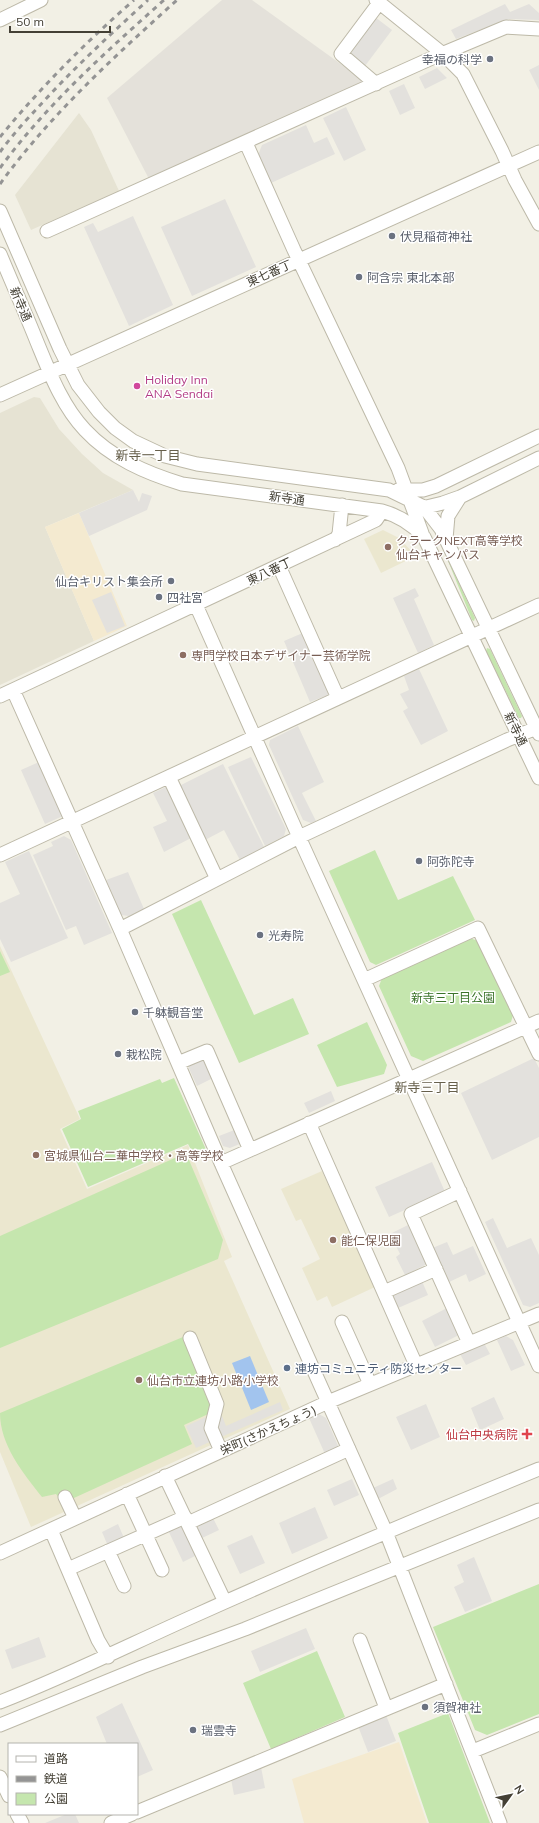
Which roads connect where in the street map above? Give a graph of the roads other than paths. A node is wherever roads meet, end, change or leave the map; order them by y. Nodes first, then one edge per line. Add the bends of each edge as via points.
1 (41, 0) edge
2 (377, 1) edge
3 (0, 20) edge
4 (539, 30) edge
5 (443, 54) junction
6 (376, 84) junction
7 (246, 143) junction
8 (539, 152) edge
9 (509, 165) junction
10 (0, 211) edge
11 (539, 224) edge
12 (47, 231) dead end
13 (0, 254) edge
14 (298, 260) junction
15 (67, 364) junction
16 (50, 372) junction
17 (0, 395) edge
18 (539, 436) edge
19 (539, 458) edge
20 (436, 486) junction
21 (460, 496) junction
22 (413, 502) junction
23 (342, 505) junction
24 (382, 511) junction
25 (424, 537) junction
26 (334, 540) junction
27 (446, 540) junction
28 (279, 566) junction
29 (196, 605) junction
30 (539, 605) edge
31 (489, 628) junction
32 (472, 636) junction
33 (13, 690) junction
34 (0, 696) edge
35 (338, 698) junction
36 (538, 730) edge
37 (518, 735) junction
38 (255, 737) junction
39 (169, 778) junction
40 (539, 778) edge
41 (72, 822) junction
42 (299, 837) junction
43 (0, 855) edge
44 (217, 879) junction
45 (120, 929) junction
46 (364, 980) junction
47 (539, 1021) edge
48 (526, 1027) junction
49 (539, 1054) edge
50 (178, 1063) junction
51 (408, 1079) junction
52 (309, 1123) junction
53 (250, 1150) junction
54 (221, 1163) junction
55 (460, 1191) junction
56 (436, 1269) junction
57 (384, 1292) junction
58 (539, 1314) edge
59 (342, 1322) dead end
60 (519, 1322) junction
61 (190, 1338) dead end
62 (469, 1343) junction
63 (416, 1365) junction
64 (539, 1366) edge
65 (370, 1384) junction
66 (328, 1402) junction
67 (349, 1448) junction
68 (221, 1451) junction
69 (539, 1469) edge
70 (166, 1476) junction
71 (127, 1494) junction
72 (65, 1497) dead end
73 (539, 1510) edge
74 (75, 1518) junction
75 (186, 1520) junction
76 (50, 1530) junction
77 (386, 1532) junction
78 (146, 1534) junction
79 (108, 1551) junction
80 (0, 1553) edge
81 (399, 1565) junction
82 (68, 1569) junction
83 (162, 1570) dead end
84 (124, 1586) dead end
85 (225, 1602) junction
86 (360, 1640) dead end
87 (108, 1657) junction
88 (446, 1684) junction
89 (0, 1702) edge
90 (386, 1708) junction
91 (539, 1724) edge
92 (0, 1725) edge
93 (473, 1751) junction
94 (0, 1777) edge
95 (8, 1794) edge
96 (138, 1812) edge
97 (130, 1815) edge
98 (110, 1823) edge
99 (500, 1823) edge

1 - 3 street
2 - 5 street
2 - 6 street via 341,54
4 - 5 street via 506,27
5 - 6 street
5 - 9 street via 463,74
6 - 7 street
7 - 12 street
7 - 14 street
8 - 9 street, 東七番丁
9 - 11 street
9 - 14 street, 東七番丁
10 - 15 street, 新寺通
13 - 16 street, 新寺通
14 - 15 street, 東七番丁
14 - 22 street
15 - 16 street, 東七番丁
15 - 22 street, 新寺通 via 78,385 115,428 133,442 165,456 197,464 389,490
16 - 17 street, 東七番丁
16 - 23 street, 新寺通 via 62,397 84,429 125,461 152,475 182,484
18 - 20 street
19 - 21 street
20 - 22 street via 430,493
20 - 22 street via 423,490
21 - 22 street via 443,503
21 - 27 street via 448,516
22 - 24 street
22 - 25 street
22 - 27 street, 新寺通 via 441,529
23 - 24 street, 新寺通
23 - 26 street via 339,534
24 - 25 street, 新寺通 via 406,521
24 - 26 street, 東八番丁 via 376,520
25 - 32 street, 新寺通
26 - 28 street, 東八番丁
27 - 31 street, 新寺通
28 - 29 street, 東八番丁
28 - 35 street
29 - 33 street, 東八番丁
29 - 38 street
30 - 31 street
31 - 32 street
31 - 36 street, 新寺通
32 - 35 street
32 - 37 street, 新寺通
33 - 34 street, 東八番丁
33 - 41 street
35 - 38 street
36 - 37 street
37 - 40 street, 新寺通
37 - 42 street
38 - 39 street
38 - 42 street
39 - 41 street
39 - 44 street
41 - 43 street
41 - 45 street
42 - 44 street
42 - 46 street
44 - 45 street
45 - 50 street
46 - 48 street via 478,928
46 - 51 street
47 - 48 street
48 - 49 street
48 - 51 street
50 - 53 street via 207,1051
50 - 54 street
51 - 52 street
51 - 55 street
52 - 53 street
52 - 57 street
53 - 54 street
54 - 66 street
55 - 56 street via 411,1214
55 - 60 street
56 - 57 street
56 - 62 street
57 - 63 street
58 - 60 street, 栄町(さかえちょう)
59 - 65 street
60 - 62 street, 栄町(さかえちょう)
60 - 64 street
61 - 68 street via 217,1404 211,1428
62 - 63 street, 栄町(さかえちょう)
63 - 65 street, 栄町(さかえちょう)
65 - 66 street, 栄町(さかえちょう)
66 - 67 street
66 - 68 street, 栄町(さかえちょう)
67 - 75 street
67 - 77 street
68 - 70 street, 栄町(さかえちょう)
69 - 77 street
70 - 71 street, 栄町(さかえちょう)
70 - 75 street
71 - 74 street, 栄町(さかえちょう)
71 - 78 street
72 - 74 street
73 - 81 street
74 - 76 street, 栄町(さかえちょう)
75 - 78 street
75 - 85 street
76 - 80 street, 栄町(さかえちょう)
76 - 82 street
77 - 81 street
77 - 85 street
78 - 79 street
78 - 83 street
79 - 82 street
79 - 84 street
81 - 88 street
81 - 92 street via 245,1629 148,1664
82 - 87 street via 98,1640
85 - 87 street
86 - 90 street
87 - 89 street
88 - 90 street
88 - 93 street
90 - 96 street
91 - 93 street
93 - 99 street
94 - 95 street
97 - 98 street

